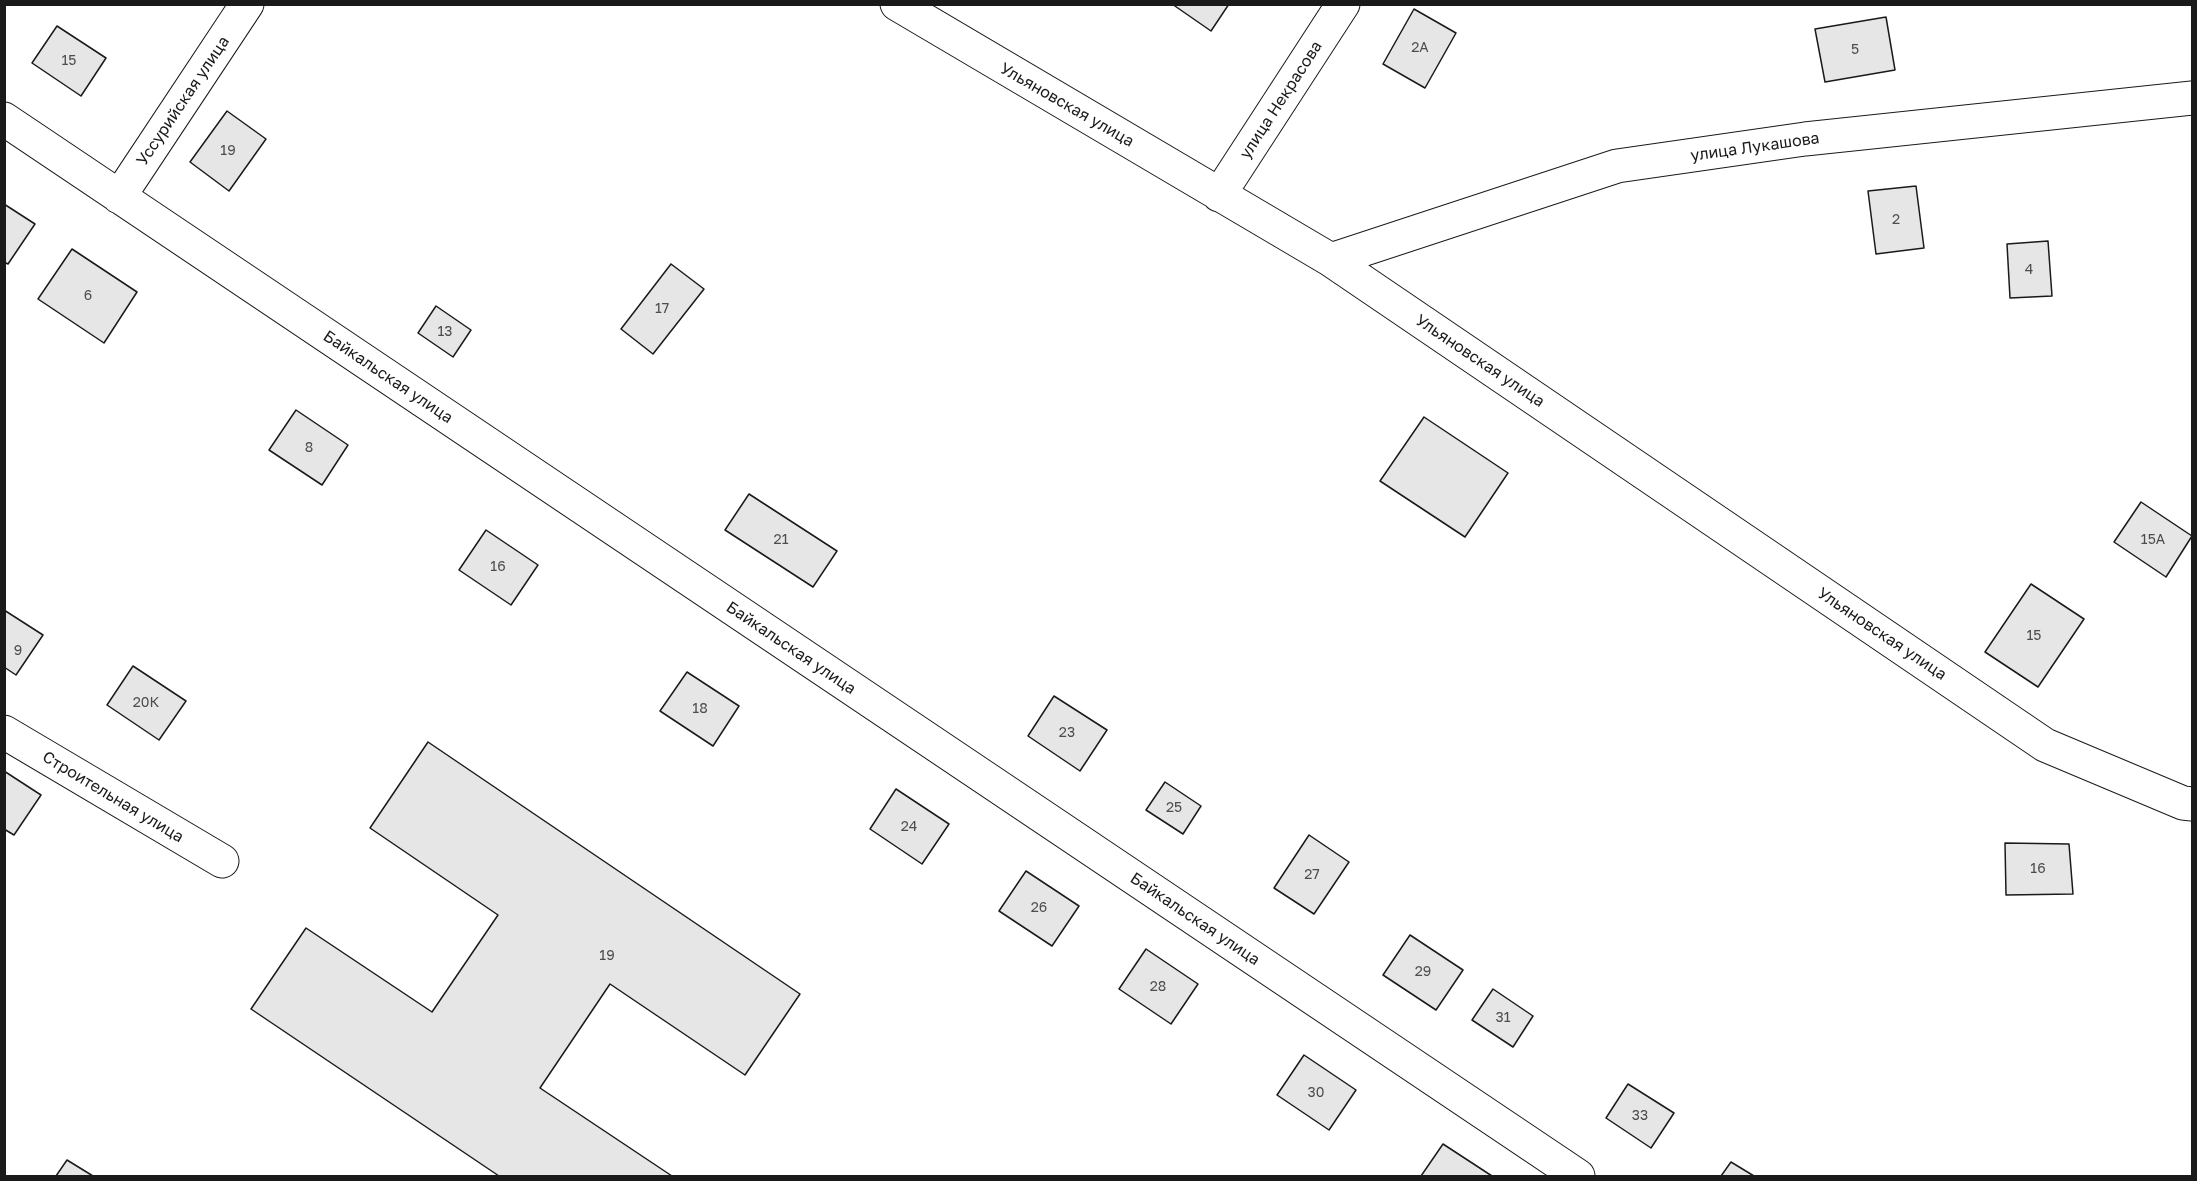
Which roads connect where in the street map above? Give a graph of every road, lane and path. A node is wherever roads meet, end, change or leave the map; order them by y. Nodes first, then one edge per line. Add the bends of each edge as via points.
1 (247, 4) edge
2 (897, 4) edge
3 (1343, 4) edge
4 (2193, 98) edge
5 (4, 120) edge
6 (1219, 195) junction
7 (119, 196) junction
8 (1331, 260) junction
9 (4, 732) edge
10 (2193, 804) edge
11 (222, 861) dead end
12 (1578, 1176) edge

1 - 7 street, Уссурийская улица
2 - 6 street, Ульяновская улица
3 - 6 street, улица Некрасова
4 - 8 street, улица Лукашова via 1805,139 1617,166
5 - 7 street, Байкальская улица
6 - 8 street, Ульяновская улица
7 - 12 street, Байкальская улица
8 - 10 street, Ульяновская улица via 2045,745
9 - 11 street, Строительная улица

